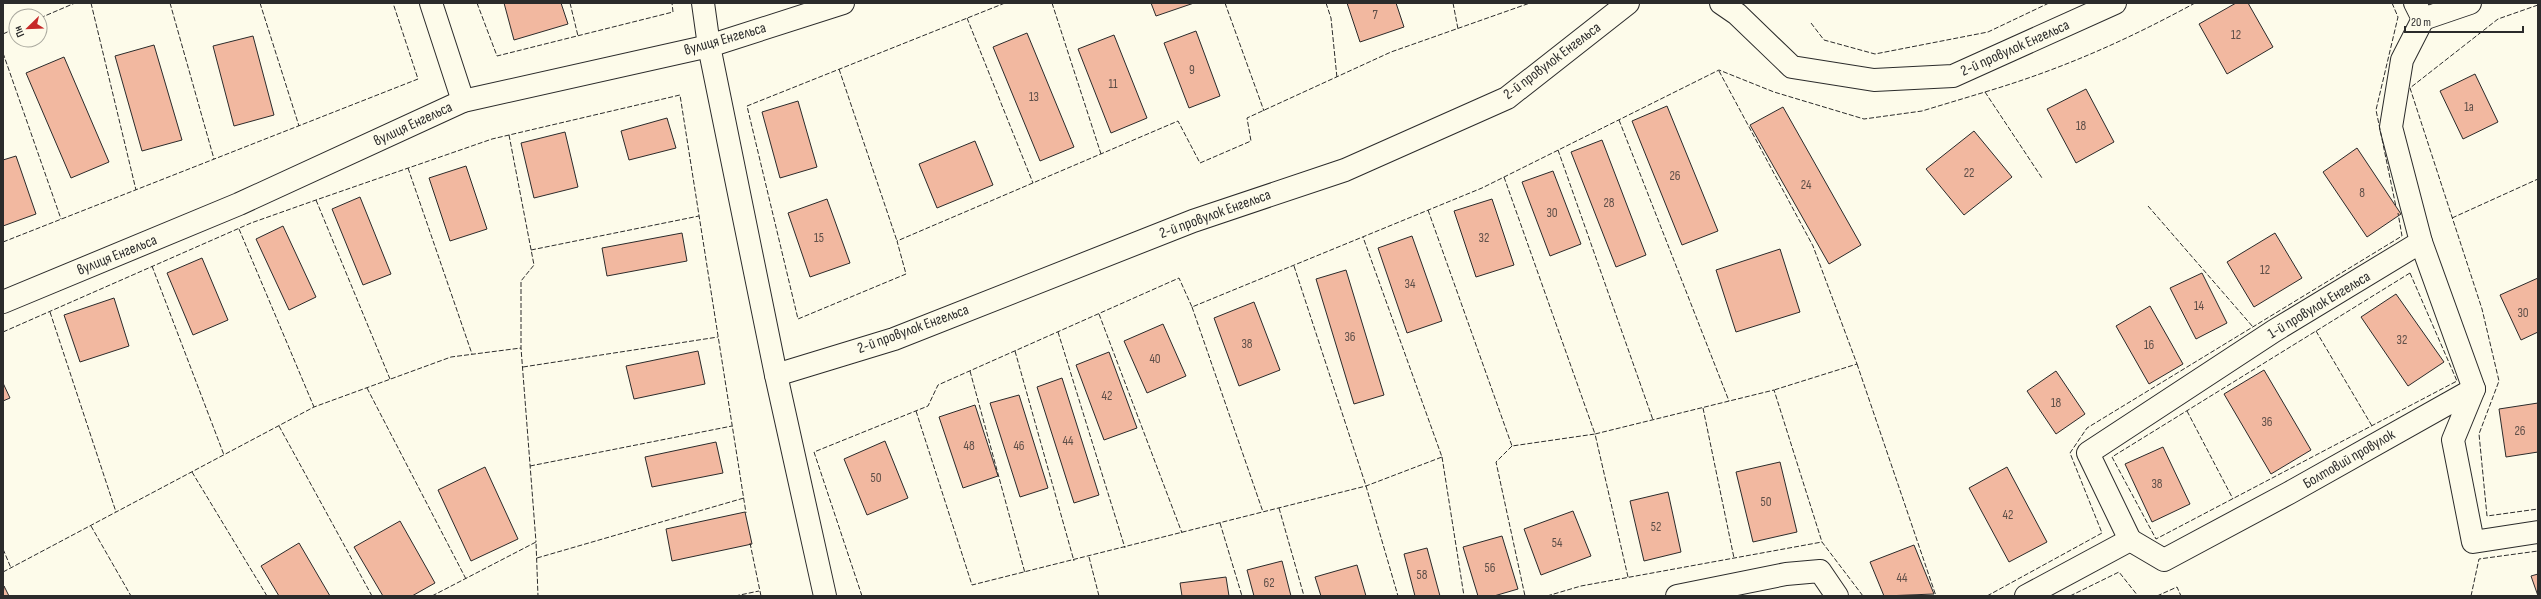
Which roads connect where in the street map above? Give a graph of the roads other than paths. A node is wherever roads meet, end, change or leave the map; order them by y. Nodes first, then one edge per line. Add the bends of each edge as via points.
1 (431, 3) edge
2 (703, 3) edge
3 (843, 3) edge
4 (1628, 3) edge
5 (1721, 3) edge
6 (2115, 3) edge
7 (2470, 3) edge
8 (2419, 11) edge
9 (709, 46) junction
10 (463, 101) junction
11 (2421, 242) junction
12 (3, 302) edge
13 (776, 374) junction
14 (2474, 389) junction
15 (2538, 532) edge
16 (2130, 540) junction
17 (825, 596) edge
18 (1677, 596) edge
19 (1837, 596) edge
20 (2026, 596) edge

1 - 10 street
2 - 9 street
3 - 9 street, вулиця Енгельса
4 - 13 street, 2-й провулок Енгельса via 1507,98 1345,170 1193,221 894,338
5 - 6 street, 2-й провулок Енгельса via 1737,14 1792,67 1874,80 1953,76
7 - 8 street
8 - 11 street via 2402,60 2391,127
9 - 10 street, вулиця Енгельса
9 - 13 street
10 - 12 street, вулиця Енгельса via 239,204
11 - 14 street
11 - 16 street, 1-й провулок Енгельса via 2274,332 2088,453
13 - 17 street
14 - 15 street via 2453,440 2473,542
14 - 16 street, Болтовий провулок via 2289,494 2164,560
16 - 20 street
18 - 19 street via 1786,574 1820,571

